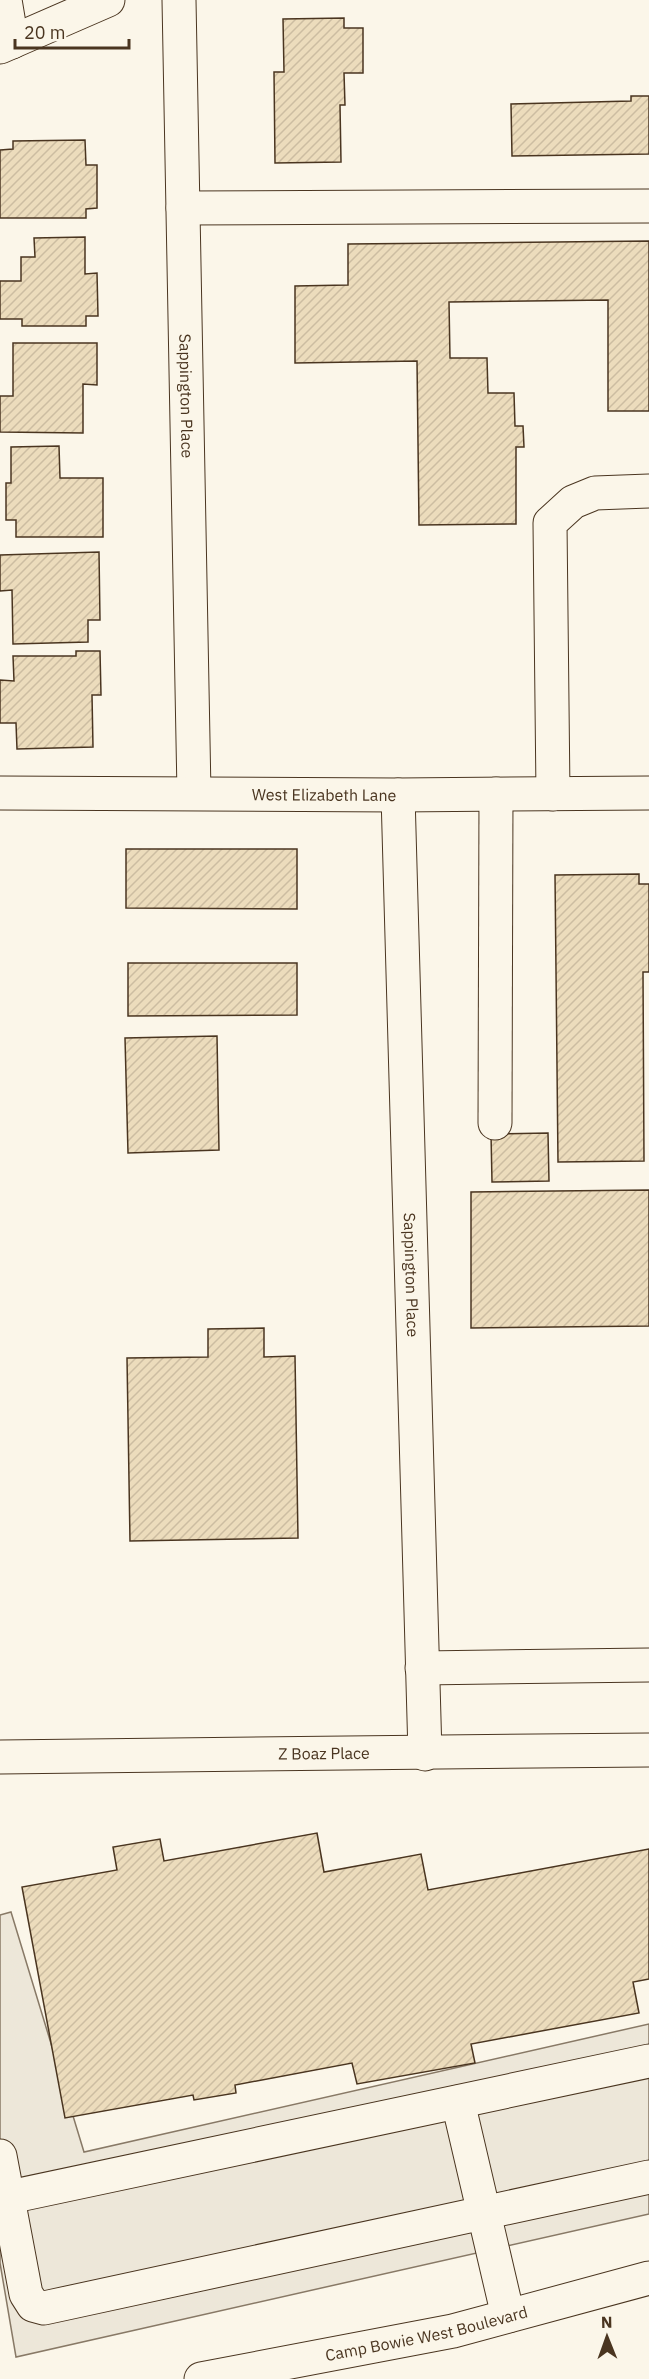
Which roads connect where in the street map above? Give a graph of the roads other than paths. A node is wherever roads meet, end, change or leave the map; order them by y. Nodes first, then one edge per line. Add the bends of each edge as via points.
1 (6, 0) edge
2 (108, 0) edge
3 (179, 0) edge
4 (6, 45) edge
5 (649, 206) edge
6 (183, 208) junction
7 (649, 491) edge
8 (0, 793) edge
9 (194, 793) junction
10 (649, 793) edge
11 (496, 794) junction
12 (554, 794) junction
13 (398, 795) junction
14 (495, 1123) dead end
15 (649, 1665) edge
16 (422, 1668) junction
17 (649, 1750) edge
18 (425, 1754) junction
19 (0, 1757) edge
20 (649, 2061) edge
21 (458, 2102) junction
22 (0, 2156) edge
23 (649, 2177) edge
24 (4, 2198) edge
25 (483, 2213) junction
26 (649, 2278) edge
27 (508, 2316) junction
28 (201, 2379) edge

1 - 4 street
2 - 4 street
3 - 6 street, Sappington Place
5 - 6 street
6 - 9 street, Sappington Place
7 - 12 street via 596,493 573,502 550,523
8 - 9 street, West Elizabeth Lane
9 - 13 street, West Elizabeth Lane
10 - 12 street, West Elizabeth Lane
11 - 12 street, West Elizabeth Lane
11 - 13 street, West Elizabeth Lane
11 - 14 street
13 - 16 street, Sappington Place
15 - 16 street
16 - 18 street, Sappington Place
17 - 18 street, Z Boaz Place
18 - 19 street, Z Boaz Place via 249,1752
20 - 21 street
21 - 24 street
21 - 25 street
22 - 24 street
23 - 25 street
24 - 25 street via 26,2294 33,2305 44,2308
25 - 27 street
26 - 27 street, Camp Bowie West Boulevard
27 - 28 street, Camp Bowie West Boulevard via 453,2331

